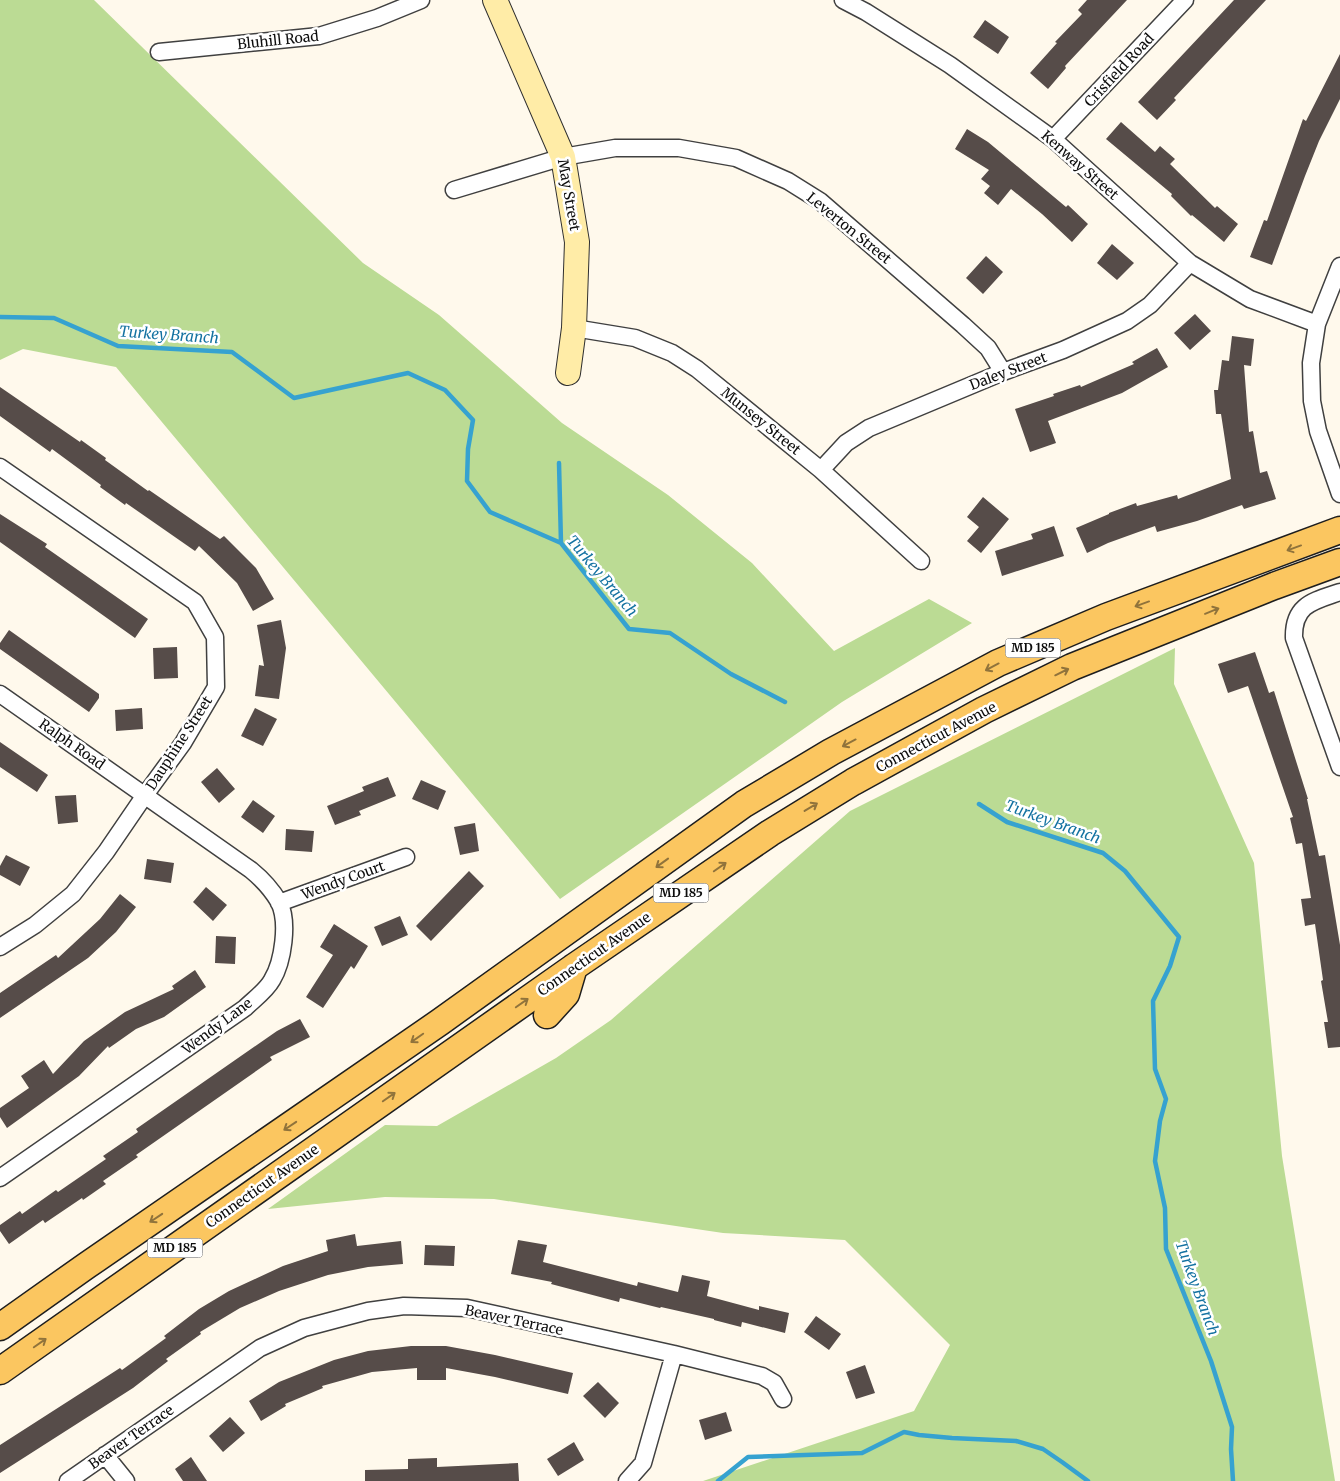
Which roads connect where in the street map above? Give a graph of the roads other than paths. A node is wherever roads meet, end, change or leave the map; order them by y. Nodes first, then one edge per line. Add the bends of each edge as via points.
1 (421, 0) edge
2 (495, 0) edge
3 (843, 0) edge
4 (1185, 0) edge
5 (871, 6) edge
6 (159, 52) dead end
7 (1053, 139) junction
8 (563, 157) junction
9 (454, 190) dead end
10 (1190, 263) junction
11 (1340, 266) edge
12 (1317, 324) junction
13 (574, 328) junction
14 (1003, 372) junction
15 (568, 373) dead end
16 (0, 467) edge
17 (821, 470) junction
18 (1340, 494) edge
19 (1340, 530) edge
20 (921, 561) dead end
21 (1340, 562) edge
22 (1340, 592) edge
23 (0, 694) edge
24 (1340, 767) edge
25 (144, 795) junction
26 (406, 857) dead end
27 (279, 903) junction
28 (0, 946) edge
29 (584, 961) junction
30 (547, 1015) dead end
31 (440, 1022) junction
32 (458, 1049) junction
33 (0, 1178) edge
34 (0, 1327) edge
35 (674, 1354) junction
36 (0, 1371) edge
37 (784, 1400) dead end
38 (105, 1455) junction
39 (68, 1481) edge
40 (126, 1481) edge
41 (627, 1481) edge

1 - 6 street, Bluhill Road via 320,36
2 - 8 street, May Street
3 - 5 street, Kenway Street
4 - 7 street, Crisfield Road
5 - 7 street, Kenway Street
7 - 10 street, Kenway Street
8 - 9 street, Leverton Street
8 - 13 street, May Street via 577,242
8 - 14 street, Leverton Street via 615,148 679,148 736,158 788,181 820,201 963,325 988,348
10 - 12 street, Kenway Street via 1250,299
10 - 14 street, Daley Street via 1150,305 1127,321
11 - 12 street
12 - 18 street via 1311,363 1312,401 1318,431
13 - 15 street, May Street
13 - 17 street, Munsey Street via 635,338 672,352
14 - 17 street, Daley Street via 869,428 846,443
16 - 25 street, Dauphine Street via 194,602 215,637 216,687 182,743
17 - 20 street, Munsey Street
19 -> 31 main road, MD 185 via 1106,617 998,664 831,752 744,804
29 -> 21 main road, Connecticut Avenue / MD 185 via 770,832 852,782 984,710 1072,667
22 - 24 street via 1308,604 1298,616 1293,630
23 - 25 street, Ralph Road
25 - 27 street, Wendy Lane via 262,878
25 - 28 street, Dauphine Street via 73,894 35,925
26 - 27 street, Wendy Court
27 - 33 street, Wendy Lane via 285,930 281,958 272,981 245,1008
29 - 30 main road via 566,994
32 -> 29 main road, Connecticut Avenue / MD 185
31 - 32 main road
31 -> 34 main road, MD 185
36 -> 32 main road, Connecticut Avenue / MD 185
35 - 37 street, Beaver Terrace via 762,1376 774,1383
35 - 38 street, Beaver Terrace via 467,1308 404,1306 368,1311 304,1328 260,1348
35 - 41 street via 643,1463
38 - 39 street, Beaver Terrace
38 - 40 street

